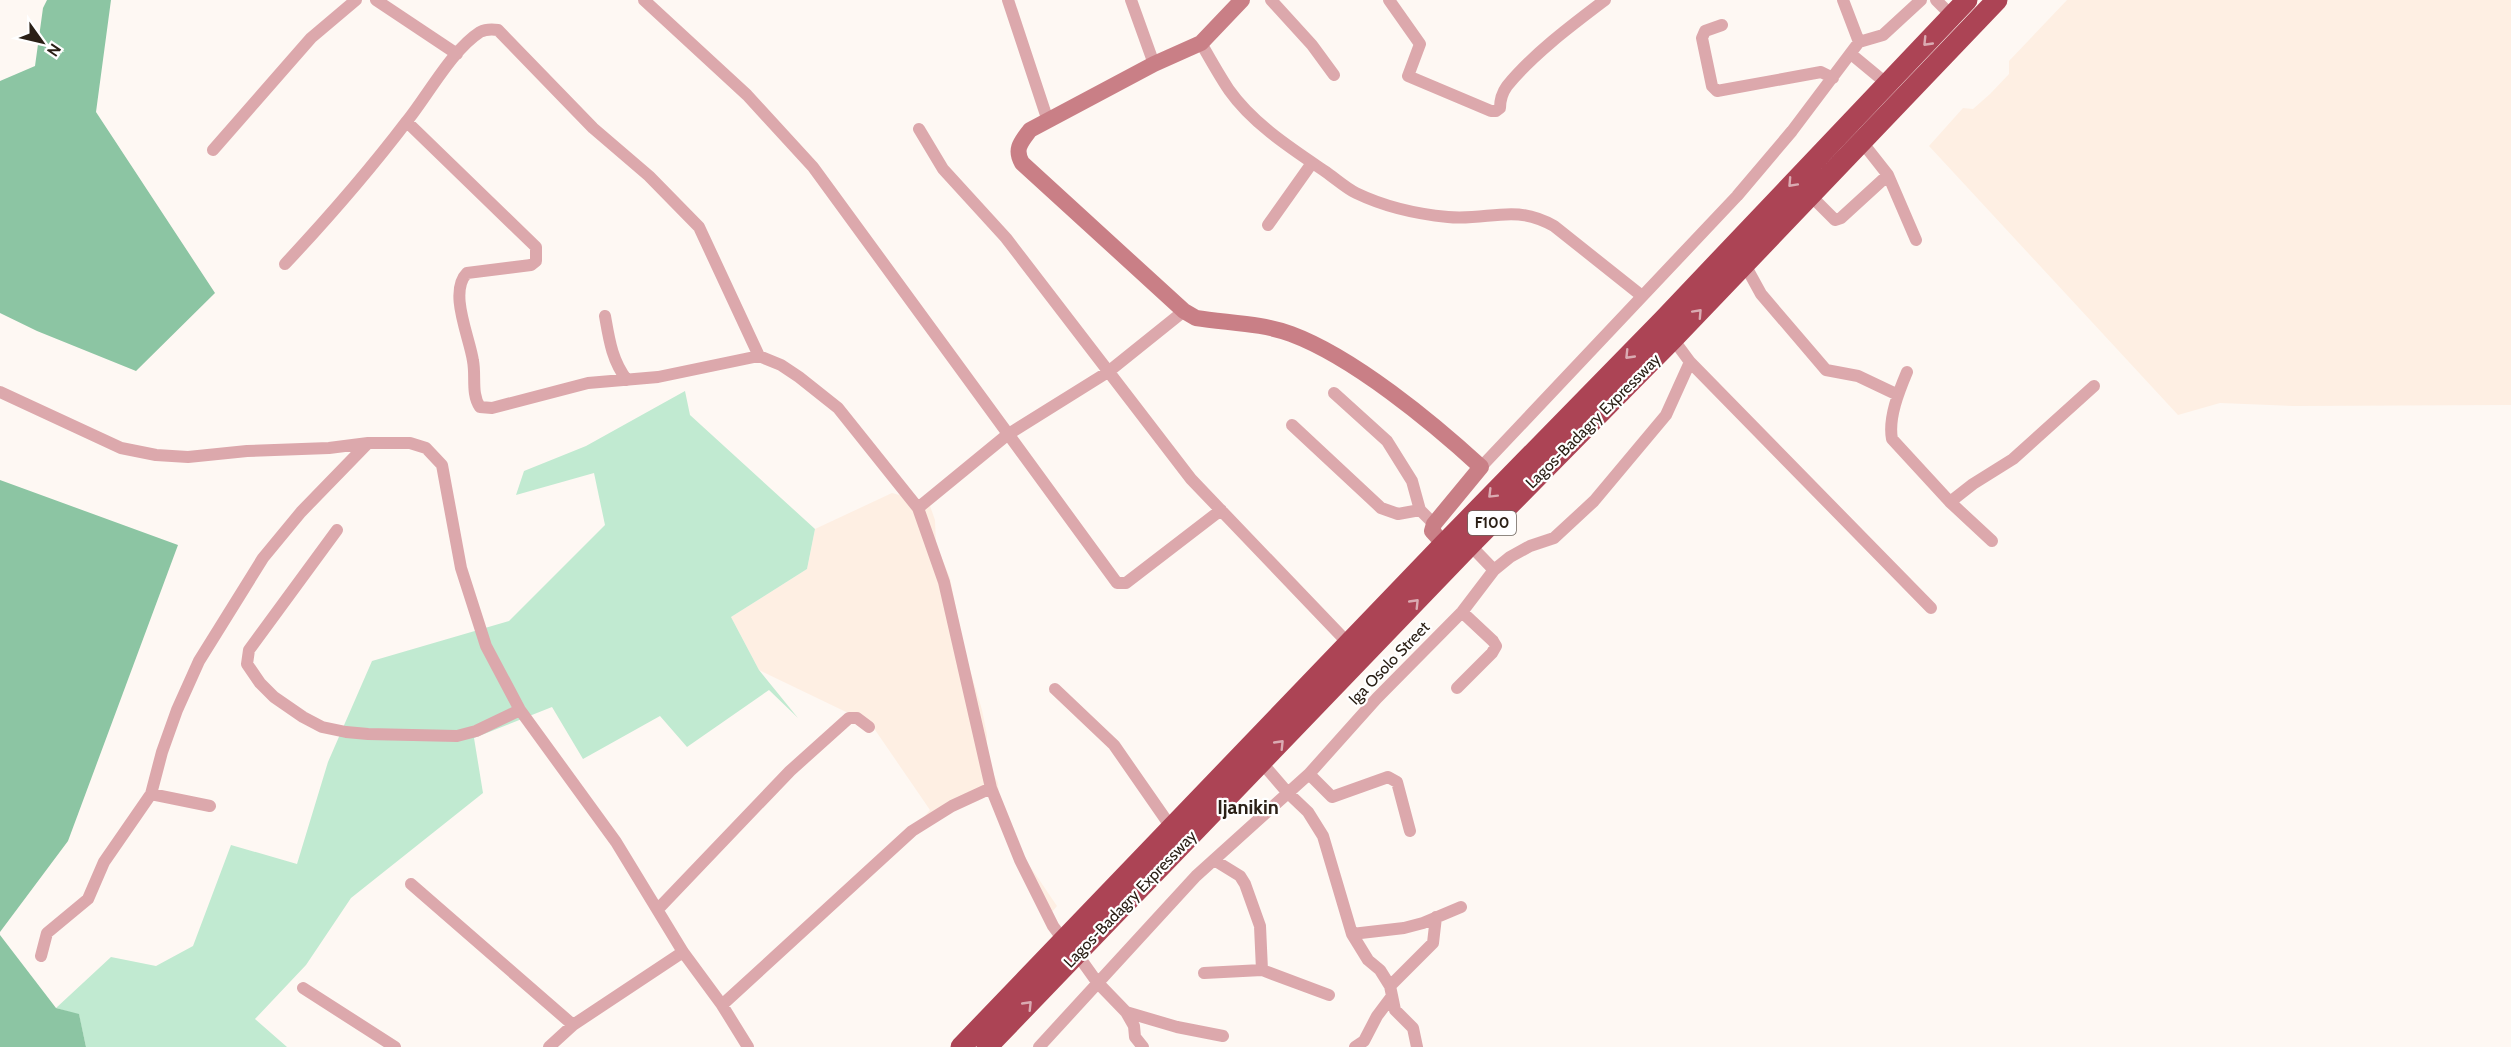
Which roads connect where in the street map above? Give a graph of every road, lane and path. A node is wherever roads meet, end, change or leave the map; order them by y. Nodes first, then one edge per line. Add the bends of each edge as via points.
1 (356, 0) edge
2 (376, 0) edge
3 (644, 0) edge
4 (1008, 0) edge
5 (1131, 0) edge
6 (1242, 0) edge
7 (1271, 0) edge
8 (1389, 0) edge
9 (1605, 0) edge
10 (1843, 0) edge
11 (1921, 0) edge
12 (1936, 0) edge
13 (1967, 0) edge
14 (1997, 0) edge
15 (1952, 16) junction
16 (1722, 25) dead end
17 (1858, 42) junction
18 (1201, 43) junction
19 (457, 54) junction
20 (1851, 54) junction
21 (1154, 64) junction
22 (1334, 75) dead end
23 (1833, 78) junction
24 (1886, 83) junction
25 (1048, 121) junction
26 (407, 122) junction
27 (919, 129) dead end
28 (1862, 142) junction
29 (213, 150) dead end
30 (1312, 163) junction
31 (1888, 175) junction
32 (1810, 195) junction
33 (1268, 225) dead end
34 (1916, 240) dead end
35 (1744, 263) junction
36 (285, 264) dead end
37 (1642, 296) junction
38 (1184, 311) junction
39 (605, 316) dead end
40 (1673, 339) junction
41 (759, 356) junction
42 (1690, 362) junction
43 (1108, 372) junction
44 (1907, 372) dead end
45 (627, 380) junction
46 (2094, 386) dead end
47 (0, 392) edge
48 (1334, 393) dead end
49 (1898, 395) junction
50 (1292, 425) dead end
51 (1007, 435) junction
52 (368, 442) junction
53 (1481, 467) junction
54 (1950, 502) junction
55 (918, 508) junction
56 (1221, 510) junction
57 (1420, 510) junction
58 (1434, 525) junction
59 (337, 530) dead end
60 (1992, 541) dead end
61 (1444, 544) junction
62 (1470, 545) junction
63 (1494, 570) junction
64 (1931, 608) dead end
65 (1462, 612) junction
66 (1348, 644) junction
67 (1457, 688) dead end
68 (1055, 689) dead end
69 (520, 710) junction
70 (869, 727) dead end
71 (1262, 763) junction
72 (1309, 774) junction
73 (991, 788) junction
74 (1287, 792) junction
75 (151, 794) junction
76 (210, 806) dead end
77 (1172, 827) junction
78 (1410, 831) dead end
79 (1214, 860) junction
80 (411, 884) dead end
81 (1461, 907) dead end
82 (659, 908) junction
83 (1436, 917) junction
84 (1352, 934) junction
85 (1070, 948) junction
86 (683, 951) junction
87 (41, 956) dead end
88 (1262, 970) junction
89 (1204, 973) dead end
90 (1097, 982) junction
91 (303, 988) dead end
92 (1391, 991) junction
93 (1329, 995) dead end
94 (722, 1005) junction
95 (1126, 1012) junction
96 (573, 1025) junction
97 (1223, 1035) dead end
98 (1139, 1042) edge
99 (395, 1047) edge
100 (549, 1047) edge
101 (748, 1047) edge
102 (961, 1047) edge
103 (987, 1047) edge
104 (1039, 1047) edge
105 (1126, 1047) edge
106 (1355, 1047) edge
107 (1417, 1047) edge

1 - 29 street via 311,38
2 - 19 street
3 - 51 street via 747,95 813,167
4 - 25 street
5 - 21 street
6 - 18 street
7 - 22 street
8 - 9 street via 1420,44 1408,76 1491,111 1500,108 1506,87 1555,39
10 - 17 street
11 - 17 street via 1882,34
12 - 15 street
13 - 15 highway, Lagos-Badagry Expressway / F100
14 - 28 highway, Lagos-Badagry Expressway / F100
15 -> 24 highway, Lagos-Badagry Expressway / F100
16 - 23 street via 1705,31 1702,38 1712,86 1717,91 1821,72
17 - 20 street
18 - 21 street
18 - 30 street via 1244,107
19 - 26 street
19 - 41 street via 479,33 498,30 594,128 649,176 699,227
20 - 23 street
20 - 24 street
21 - 25 street
23 - 37 street via 1737,196
24 -> 61 highway, Lagos-Badagry Expressway / F100 via 1664,319
25 - 38 street via 1030,130 1019,144 1022,163
26 - 36 street via 326,221
26 - 45 street via 536,247 536,261 531,265 467,273 461,283 461,313 474,361 478,405 486,410 588,383
27 - 43 street via 943,169 1006,238
28 - 31 street
28 - 32 highway, Lagos-Badagry Expressway / F100
30 - 33 street
30 - 37 street via 1355,192 1422,215 1452,218 1520,213 1539,217
31 - 32 street via 1835,220
31 - 34 street
32 - 35 highway, Lagos-Badagry Expressway / F100
40 -> 35 highway, Lagos-Badagry Expressway / F100
35 - 49 street via 1761,294 1826,370 1858,376
37 - 53 street
38 - 43 street
38 - 53 street via 1196,318 1291,334 1317,347 1360,372 1436,427
39 - 45 street via 611,349
40 - 42 street
40 - 62 highway, Lagos-Badagry Expressway / F100
41 - 45 street
41 - 55 street via 781,365 838,408
42 - 63 street, Iga Osolo Street via 1666,415 1594,501 1554,538 1520,551
42 - 64 street
43 - 51 street
43 - 56 street
44 - 49 street
46 - 54 street via 2013,459
47 - 52 street via 121,448 156,454 189,457
48 - 57 street via 1391,447 1412,481
49 - 54 street via 1892,439
50 - 57 street via 1381,508 1398,514
51 - 55 street
51 - 56 street via 1120,585
52 - 69 street via 410,442 426,448 442,465 461,568 486,645
52 - 75 street via 263,558 223,622 177,710
53 - 58 street
54 - 60 street
55 - 73 street via 944,582
56 - 66 street
57 - 58 street
58 - 61 street via 1432,531
59 - 69 street via 249,650 247,664 267,690 322,727 368,734 457,736
61 - 66 highway, Lagos-Badagry Expressway / F100
62 - 63 street
71 -> 62 highway, Lagos-Badagry Expressway / F100
63 - 65 street, Iga Osolo Street
65 - 67 street via 1496,646
65 - 72 street, Iga Osolo Street
66 - 77 highway, Lagos-Badagry Expressway / F100
68 - 77 street via 1114,745
69 - 82 street
70 - 82 street via 857,718 849,718 790,771
71 - 74 street
71 - 85 highway, Lagos-Badagry Expressway / F100
72 - 74 street, Iga Osolo Street
72 - 78 street via 1332,797 1388,777 1393,779
73 - 85 street via 1020,860 1053,926
73 - 94 street via 912,831
74 - 79 street, Iga Osolo Street
74 - 84 street via 1308,812 1323,836
75 - 76 street
75 - 87 street via 104,862 88,899 47,933
77 - 85 highway, Lagos-Badagry Expressway / F100
79 - 88 street via 1240,876 1245,884 1260,926
79 - 90 street, Iga Osolo Street
80 - 96 street
81 - 83 street
82 - 86 street
83 - 84 street via 1404,928
83 - 92 street via 1433,943
84 - 92 street
85 - 90 street
85 - 102 highway, Lagos-Badagry Expressway / F100
103 -> 85 highway, Lagos-Badagry Expressway / F100
86 - 94 street
86 - 96 street
88 - 89 street
88 - 93 street
90 - 95 street
90 - 104 street, Iga Osolo Street
91 - 99 street
92 - 106 street via 1364,1041
92 - 107 street via 1395,1010 1413,1028
94 - 101 street
95 - 97 street
95 - 98 street
96 - 100 street
98 - 105 street

